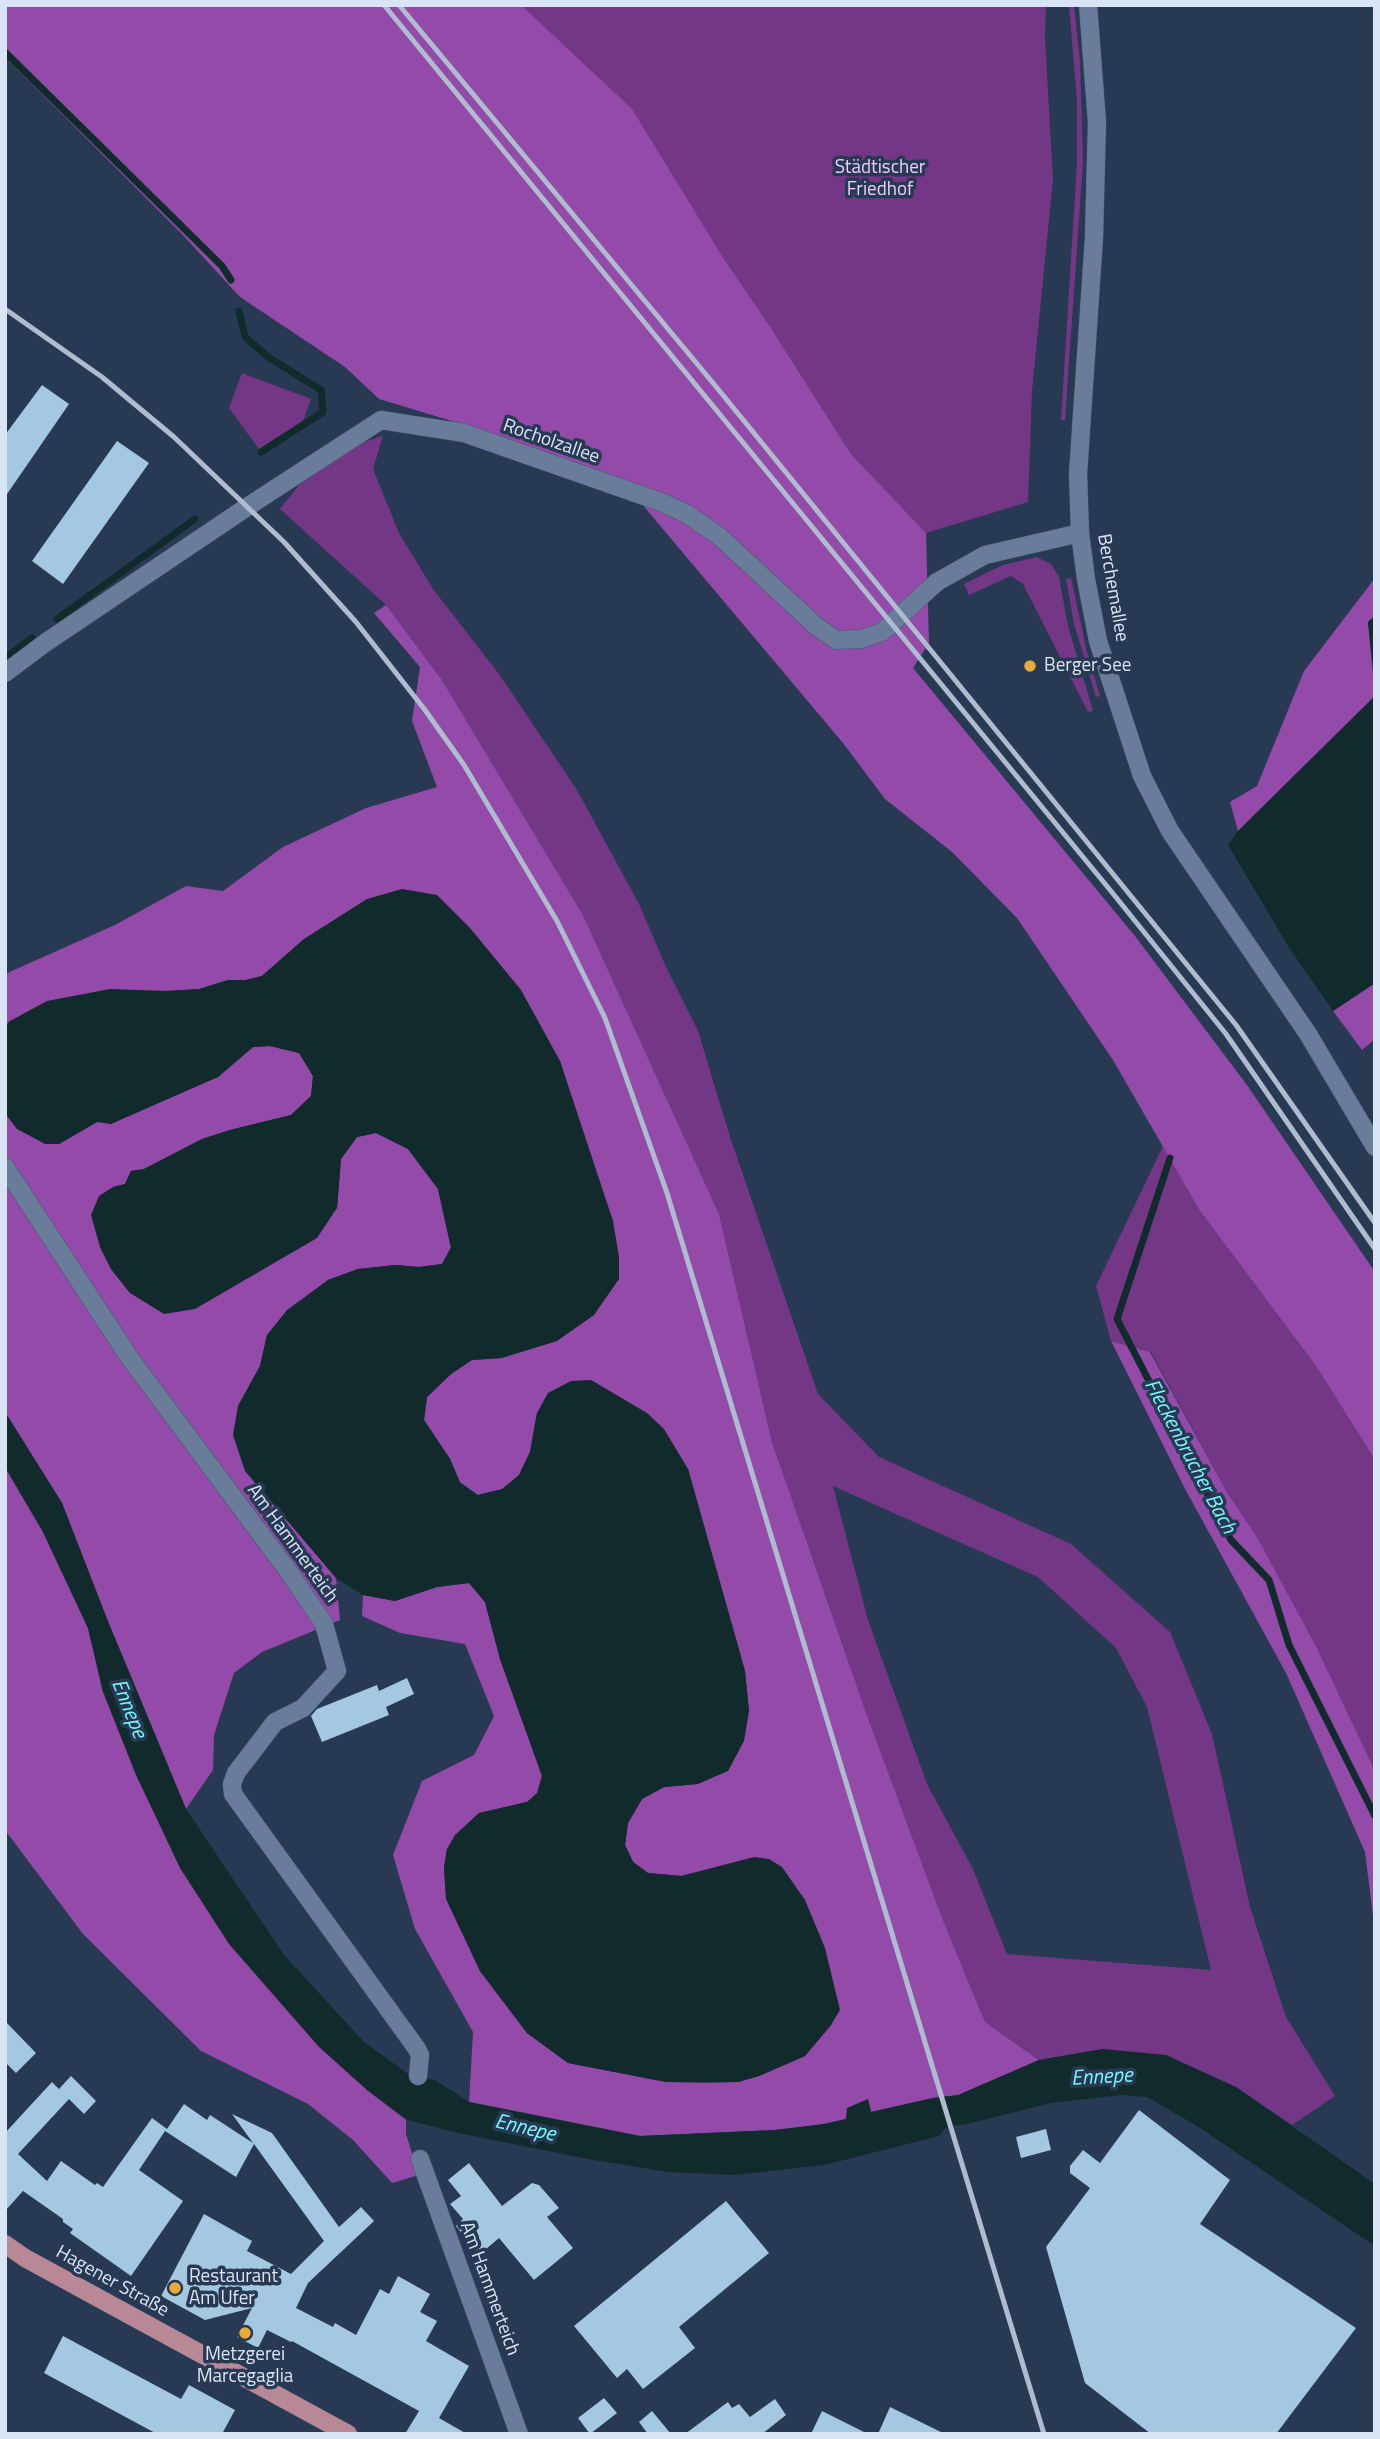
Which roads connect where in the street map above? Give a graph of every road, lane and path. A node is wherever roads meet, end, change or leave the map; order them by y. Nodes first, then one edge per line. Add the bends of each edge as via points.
1 (1088, 5) edge
2 (1080, 533) junction
3 (5, 673) edge
4 (1375, 1147) edge
5 (5, 1167) edge
6 (418, 2076) dead end
7 (420, 2159) dead end
8 (5, 2244) edge
9 (346, 2433) edge
10 (519, 2434) edge

1 - 2 street, Berchemallee via 1097,135 1078,474
2 - 3 street, Rocholzallee via 985,555 937,582 882,632 836,640 719,536 687,514 464,433 381,420
2 - 4 street, Berchemallee via 1098,641 1142,776 1170,831 1308,1034
5 - 6 street, Am Hammerteich via 129,1357 324,1624 337,1671 303,1707 275,1722 236,1773 233,1794 417,2049
7 - 10 street, Am Hammerteich
8 - 9 main road, Hagener Straße

